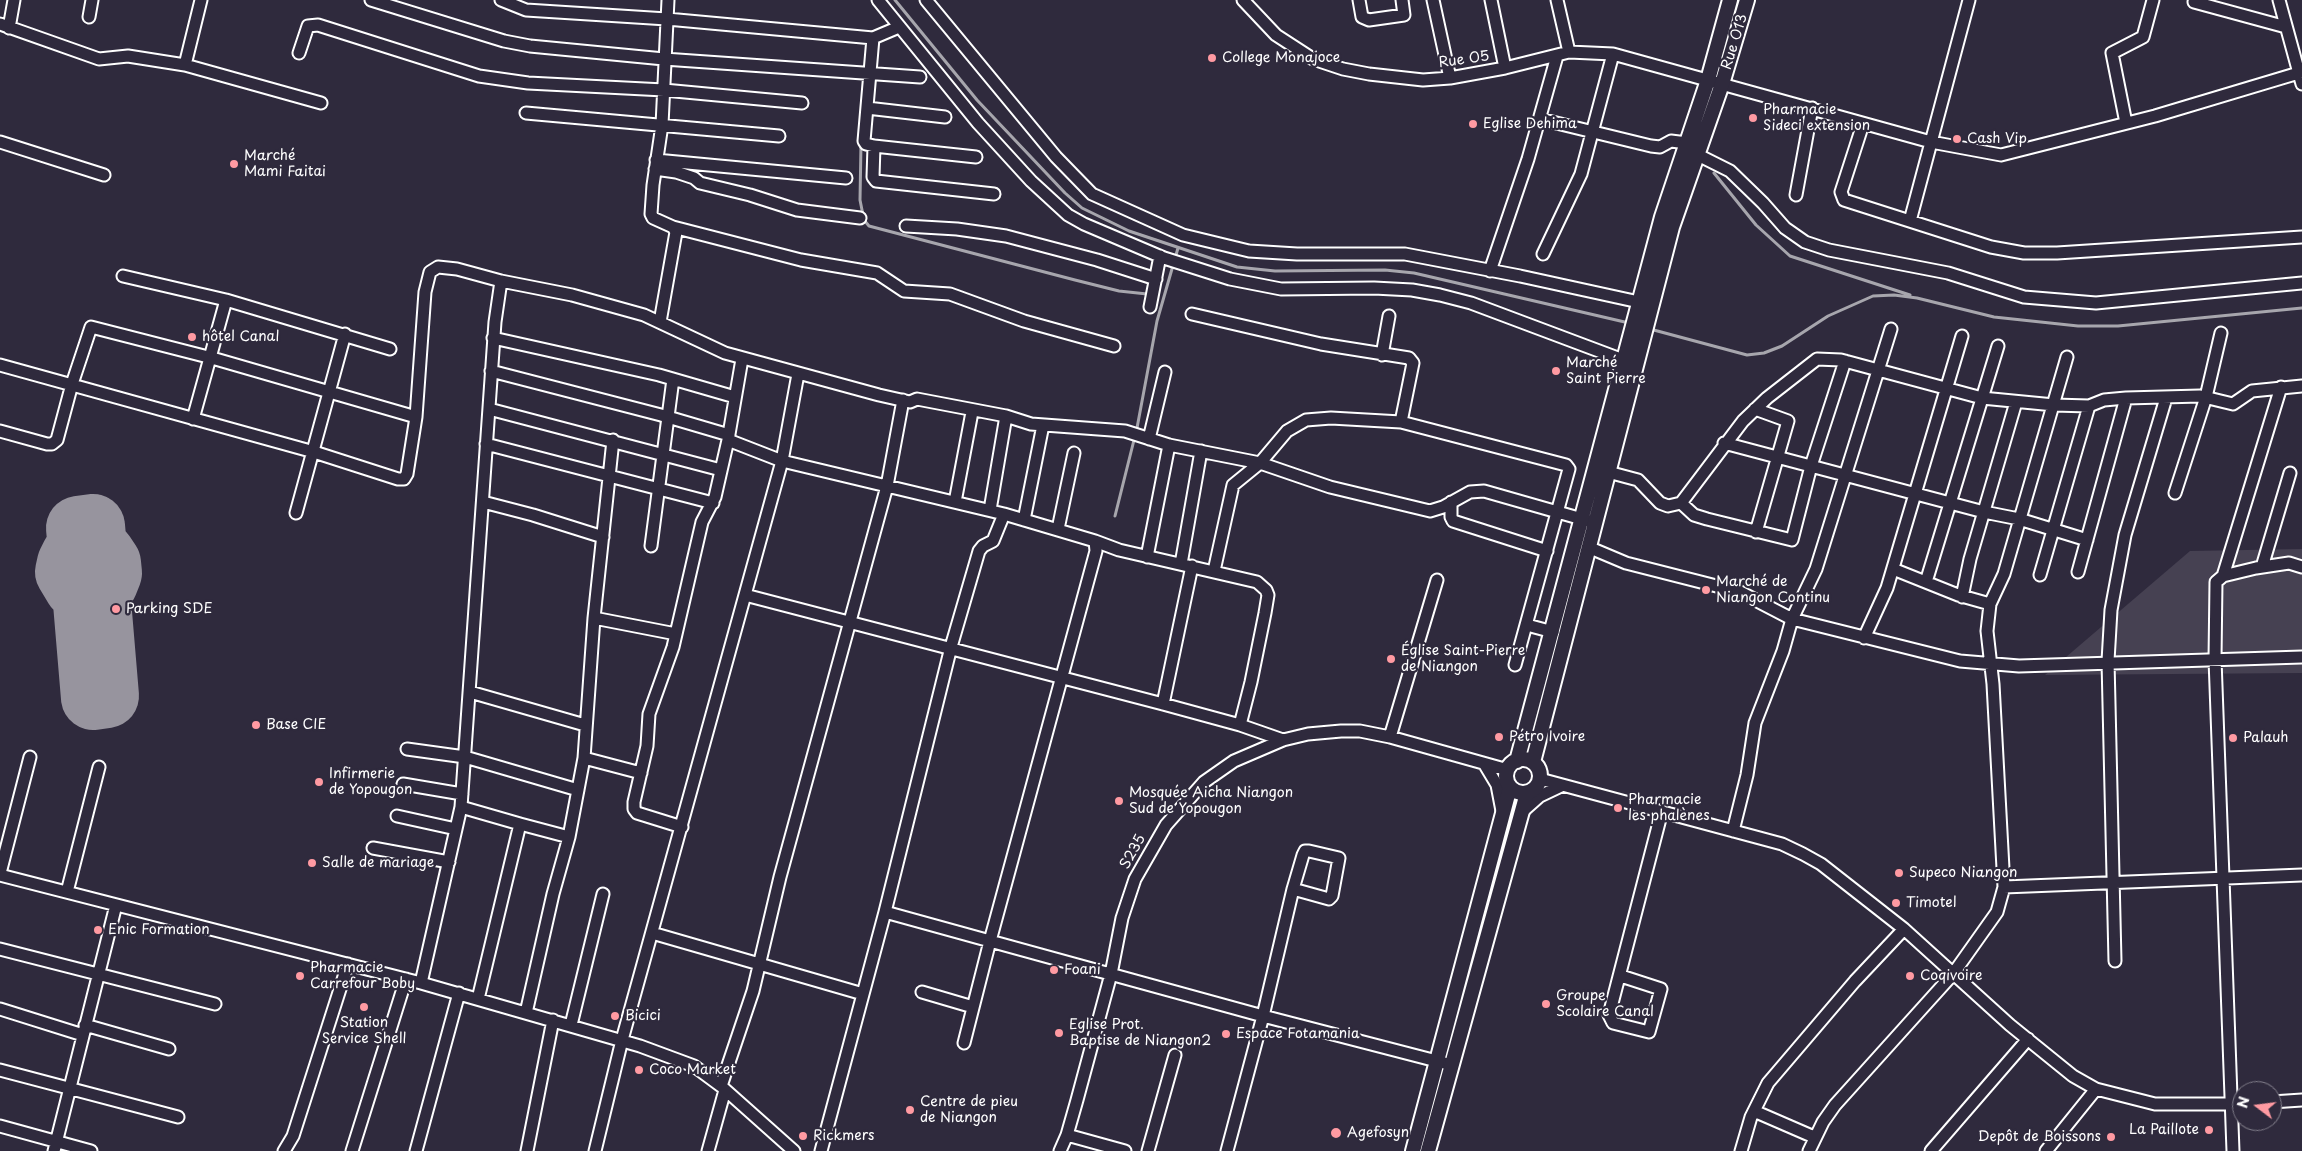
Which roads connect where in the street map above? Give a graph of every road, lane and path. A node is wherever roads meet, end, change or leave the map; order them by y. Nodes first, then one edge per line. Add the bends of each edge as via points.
1 (14, 0) edge
2 (92, 0) edge
3 (201, 0) edge
4 (371, 0) edge
5 (501, 0) edge
6 (668, 0) edge
7 (878, 0) edge
8 (926, 0) edge
9 (1243, 0) edge
10 (1359, 0) edge
11 (1402, 0) edge
12 (1433, 0) edge
13 (1491, 0) edge
14 (1557, 0) edge
15 (1730, 0) edge
16 (1747, 0) edge
17 (1969, 0) edge
18 (2153, 0) edge
19 (2279, 0) edge
20 (2194, 2) dead end
21 (89, 17) dead end
22 (667, 19) junction
23 (4, 26) edge
24 (899, 27) junction
25 (2286, 27) junction
26 (873, 38) junction
27 (1569, 52) junction
28 (299, 53) dead end
29 (1613, 54) junction
30 (1557, 56) junction
31 (664, 59) junction
32 (185, 65) junction
33 (1505, 68) junction
34 (870, 72) junction
35 (2301, 76) edge
36 (920, 77) dead end
37 (1450, 78) junction
38 (1708, 80) junction
39 (1722, 84) junction
40 (664, 90) junction
41 (322, 103) dead end
42 (802, 103) dead end
43 (867, 108) junction
44 (1812, 108) junction
45 (526, 113) dead end
46 (945, 117) dead end
47 (1540, 120) junction
48 (2126, 123) junction
49 (1863, 124) junction
50 (662, 125) junction
51 (1592, 132) junction
52 (780, 136) dead end
53 (0, 142) edge
54 (1931, 142) junction
55 (1687, 143) junction
56 (874, 146) junction
57 (1696, 154) junction
58 (976, 157) dead end
59 (655, 164) junction
60 (104, 175) dead end
61 (846, 178) dead end
62 (994, 194) dead end
63 (1796, 195) dead end
64 (860, 218) dead end
65 (1910, 221) junction
66 (906, 226) dead end
67 (673, 227) junction
68 (2302, 237) edge
69 (1543, 254) dead end
70 (1162, 257) junction
71 (1490, 271) junction
72 (123, 276) dead end
73 (1156, 279) junction
74 (501, 281) junction
75 (2302, 283) edge
76 (226, 300) junction
77 (1150, 307) dead end
78 (1641, 311) junction
79 (1192, 314) dead end
80 (1389, 316) dead end
81 (660, 322) junction
82 (1891, 329) dead end
83 (2221, 333) dead end
84 (346, 334) junction
85 (1962, 336) dead end
86 (493, 338) junction
87 (1635, 338) junction
88 (1114, 346) dead end
89 (1998, 346) dead end
90 (390, 348) dead end
91 (1382, 355) junction
92 (2067, 357) dead end
93 (212, 358) junction
94 (742, 359) junction
95 (1623, 360) junction
96 (1845, 361) junction
97 (0, 365) edge
98 (491, 370) junction
99 (1879, 370) junction
100 (1165, 372) dead end
101 (798, 374) junction
102 (673, 379) junction
103 (72, 384) junction
104 (2302, 386) edge
105 (2281, 387) junction
106 (1946, 390) junction
107 (329, 393) junction
108 (735, 397) junction
109 (2206, 397) junction
110 (1982, 398) junction
111 (2126, 398) junction
112 (2166, 398) junction
113 (903, 400) junction
114 (2016, 402) junction
115 (2054, 405) junction
116 (2089, 406) junction
117 (489, 409) junction
118 (1755, 409) junction
119 (972, 412) junction
120 (667, 416) junction
121 (1006, 416) junction
122 (416, 417) junction
123 (193, 419) junction
124 (1401, 422) junction
125 (1042, 425) junction
126 (0, 431) edge
127 (1139, 436) junction
128 (728, 438) junction
129 (613, 440) junction
130 (1724, 443) junction
131 (486, 444) junction
132 (1169, 445) junction
133 (1201, 451) junction
134 (314, 452) junction
135 (1074, 453) dead end
136 (664, 454) junction
137 (1778, 457) junction
138 (782, 461) junction
139 (1260, 463) junction
140 (1811, 466) junction
141 (721, 470) junction
142 (1608, 472) junction
143 (2290, 473) dead end
144 (609, 475) junction
145 (1846, 476) junction
146 (887, 486) junction
147 (660, 489) junction
148 (1914, 493) junction
149 (2175, 493) dead end
150 (483, 502) junction
151 (955, 502) junction
152 (1451, 502) junction
153 (1949, 502) junction
154 (713, 503) junction
155 (1681, 503) junction
156 (990, 510) junction
157 (1984, 512) junction
158 (296, 513) dead end
159 (1557, 513) junction
160 (1004, 514) junction
161 (2019, 519) junction
162 (1024, 520) junction
163 (1589, 521) junction
164 (1058, 529) junction
165 (2054, 530) junction
166 (1756, 532) junction
167 (602, 537) junction
168 (2087, 540) junction
169 (1095, 541) junction
170 (651, 546) dead end
171 (1588, 548) junction
172 (1547, 551) junction
173 (1147, 557) junction
174 (1187, 565) junction
175 (2262, 566) junction
176 (2302, 568) edge
177 (1892, 569) junction
178 (1214, 571) junction
179 (2078, 572) dead end
180 (2040, 576) dead end
181 (2223, 576) junction
182 (1436, 580) dead end
183 (1926, 582) junction
184 (746, 595) junction
185 (1962, 597) junction
186 (1990, 604) junction
187 (594, 618) junction
188 (1792, 619) junction
189 (849, 620) junction
190 (1527, 625) junction
191 (1553, 632) junction
192 (676, 634) junction
193 (1864, 638) junction
194 (950, 647) junction
195 (2302, 657) edge
196 (2215, 659) junction
197 (2108, 661) junction
198 (1515, 665) dead end
199 (1991, 665) junction
200 (1060, 676) junction
201 (470, 692) junction
202 (1163, 704) junction
203 (585, 725) junction
204 (1240, 725) junction
205 (1390, 737) junction
206 (1283, 740) junction
207 (407, 749) dead end
208 (30, 757) dead end
209 (465, 757) junction
210 (584, 758) junction
211 (1532, 762) junction
212 (1485, 765) junction
213 (1512, 765) junction
214 (99, 767) dead end
215 (641, 773) junction
216 (1540, 779) junction
217 (403, 784) dead end
218 (1561, 786) junction
219 (1510, 787) junction
220 (578, 790) junction
221 (1526, 793) junction
222 (462, 794) junction
223 (461, 807) junction
224 (1522, 812) junction
225 (1662, 812) junction
226 (397, 816) dead end
227 (1503, 817) junction
228 (520, 824) junction
229 (682, 827) junction
230 (456, 830) junction
231 (1733, 831) junction
232 (570, 837) junction
233 (373, 848) dead end
234 (449, 862) junction
235 (0, 874) edge
236 (2302, 875) edge
237 (2222, 879) junction
238 (2113, 884) junction
239 (2004, 887) junction
240 (1293, 889) junction
241 (67, 892) junction
242 (603, 894) dead end
243 (116, 905) junction
244 (885, 912) junction
245 (1904, 929) junction
246 (652, 933) junction
247 (990, 941) junction
248 (0, 949) edge
249 (2115, 961) dead end
250 (758, 962) junction
251 (348, 964) junction
252 (1111, 974) junction
253 (1953, 974) junction
254 (98, 975) junction
255 (1621, 976) junction
256 (406, 979) junction
257 (421, 983) junction
258 (922, 992) dead end
259 (459, 994) junction
260 (863, 994) junction
261 (478, 999) junction
262 (215, 1004) dead end
263 (973, 1007) junction
264 (0, 1009) edge
265 (526, 1013) junction
266 (1263, 1016) junction
267 (553, 1020) junction
268 (571, 1025) junction
269 (84, 1030) junction
270 (2028, 1039) junction
271 (622, 1040) junction
272 (964, 1043) dead end
273 (169, 1049) dead end
274 (1174, 1055) dead end
275 (1437, 1061) junction
276 (1452, 1065) junction
277 (0, 1070) edge
278 (2235, 1081) edge
279 (723, 1088) junction
280 (69, 1089) junction
281 (2096, 1089) junction
282 (2302, 1100) edge
283 (2282, 1101) edge
284 (2232, 1105) edge
285 (1754, 1111) junction
286 (178, 1117) dead end
287 (0, 1126) edge
288 (2234, 1131) edge
289 (1067, 1134) junction
290 (1814, 1137) junction
291 (55, 1146) edge
292 (91, 1151) edge
293 (284, 1151) edge
294 (352, 1151) edge
295 (416, 1151) edge
296 (527, 1151) edge
297 (595, 1151) edge
298 (708, 1151) edge
299 (794, 1151) edge
300 (821, 1151) edge
301 (1060, 1151) edge
302 (1125, 1151) edge
303 (1148, 1151) edge
304 (1227, 1151) edge
305 (1413, 1151) edge
306 (1428, 1151) edge
307 (1741, 1151) edge
308 (1810, 1151) edge
309 (1931, 1151) edge
310 (2046, 1151) edge
311 (2233, 1151) edge

1 - 23 street
2 - 21 street
3 - 32 street
4 - 31 street via 513,42
5 - 22 street via 526,10
6 - 22 street
7 - 24 street
8 - 71 street via 1056,157 1092,194 1116,206 1183,235 1249,251 1405,254
9 - 37 street, Rue O5 via 1276,35 1313,59 1369,74 1409,79
10 - 11 street via 1362,17 1369,20 1404,15
12 - 37 street
13 - 33 street
14 - 27 street
15 - 38 main road, Rue O13
16 - 39 main road, Rue O13
17 - 54 street
18 - 48 street via 2143,36 2112,54
19 - 25 street
20 - 25 street
22 - 26 street
22 - 31 street
23 - 32 street via 99,59 128,56
24 - 26 street
24 - 70 street via 978,124 1068,215 1124,243
25 - 35 street
26 - 34 street
27 - 29 street, Rue O5
27 - 30 street, Rue O5
28 - 40 street via 308,26 318,25 480,76 528,83
29 - 38 street, Rue O5
29 - 51 street
30 - 33 street, Rue O5
30 - 47 street
31 - 34 street
31 - 40 street
32 - 41 street
33 - 37 street, Rue O5
34 - 36 street
34 - 43 street
35 - 48 street, Rue O5
38 - 39 street, Rue O5
38 - 55 main road, Rue O13
39 - 44 street, Rue O5
39 - 57 main road, Rue O13
40 - 42 street
40 - 50 street
43 - 46 street
43 - 56 street via 864,141
44 - 49 street, Rue O5
44 - 63 street
45 - 50 street
47 - 51 street
47 - 71 street
48 - 54 street, Rue O5 via 2001,155
49 - 54 street, Rue O5
49 - 65 street via 1841,197
50 - 52 street
50 - 59 street
51 - 55 street via 1656,147 1671,141
51 - 69 street via 1581,174
53 - 60 street
54 - 65 street
55 - 78 main road, Rue O13 via 1662,216
56 - 58 street
56 - 62 street via 873,177 876,181
57 - 75 street via 1730,171 1785,228 1805,242 1829,250 1948,273 2024,297 2096,303
57 - 78 main road, Rue O13
59 - 61 street
59 - 64 street via 700,183 797,210
59 - 67 street via 651,214
65 - 68 street via 1991,247 2024,253
66 - 73 street via 1006,236
67 - 81 street via 676,232
67 - 88 street via 800,260 878,273 904,291 950,294 1016,318
70 - 73 street
70 - 95 street via 1230,279 1281,289 1374,288 1440,294
71 - 78 street
72 - 76 street
73 - 77 street
74 - 81 street via 587,299
74 - 86 street
74 - 122 street via 457,269 438,267 430,272 425,292
76 - 84 street
76 - 93 street
78 - 87 main road
79 - 91 street via 1313,343
80 - 91 street
81 - 94 street via 702,344
82 - 99 street
83 - 109 street
84 - 90 street
84 - 107 street
85 - 106 street
86 - 98 street
86 - 102 street
87 - 95 main road
87 - 142 main road
89 - 110 street
91 - 124 street via 1409,358 1413,363
92 - 115 street
93 - 103 street via 91,327
93 - 107 street
93 - 123 street
94 - 101 street
94 - 108 street
95 - 163 main road
96 - 99 street
96 - 118 street via 1817,360
96 - 140 street
97 - 103 street
98 - 117 street
98 - 120 street
99 - 106 street
99 - 145 street
100 - 127 street
101 - 113 street
101 - 138 street
102 - 108 street
102 - 120 street
103 - 123 street
103 - 126 street via 57,440 52,444
104 - 105 street
105 - 109 street via 2252,391 2233,404
105 - 181 street
106 - 110 street
106 - 148 street
107 - 122 street
107 - 134 street
108 - 128 street
109 - 112 street
109 - 149 street
110 - 114 street
110 - 153 street
111 - 112 street
111 - 116 street via 2104,400
111 - 168 street
112 - 197 street via 2122,550 2111,610
113 - 119 street via 917,399
113 - 146 street
114 - 115 street
114 - 157 street
115 - 116 street
115 - 161 street
116 - 165 street
117 - 129 street
117 - 131 street
118 - 130 street
118 - 137 street via 1788,421
119 - 121 street
119 - 151 street
120 - 128 street
120 - 136 street
121 - 125 street
121 - 156 street
122 - 134 street via 404,479
123 - 134 street
124 - 139 street via 1331,418 1306,420 1287,431
124 - 159 street via 1568,466
125 - 127 street via 1095,428
125 - 162 street
127 - 132 street
128 - 138 street
128 - 141 street
129 - 136 street
129 - 144 street
130 - 137 street
130 - 155 street
131 - 144 street
131 - 150 street
132 - 133 street
132 - 173 street
133 - 139 street
133 - 174 street
134 - 158 street
135 - 164 street
136 - 141 street
136 - 147 street
137 - 140 street
137 - 166 street
138 - 146 street
138 - 184 street
139 - 152 street via 1330,487 1414,508 1430,511
139 - 178 street via 1237,481 1230,493
140 - 145 street
140 - 166 street via 1792,540
141 - 154 street
142 - 155 street via 1638,480 1660,503 1668,506
142 - 163 main road
143 - 175 street
144 - 147 street
144 - 167 street
145 - 148 street
145 - 188 street via 1813,577
146 - 151 street
146 - 189 street
147 - 154 street
147 - 170 street
148 - 153 street
148 - 177 street
150 - 167 street
150 - 201 street
151 - 156 street
152 - 159 street via 1470,492 1484,491
152 - 172 street via 1453,521
153 - 157 street
153 - 183 street
154 - 192 street via 702,522
155 - 166 street via 1694,515
156 - 160 street
157 - 161 street
157 - 185 street
159 - 163 street
159 - 172 street
160 - 162 street
160 - 194 street via 993,541 983,546 977,557
161 - 165 street
161 - 186 street via 2004,574
162 - 164 street
163 - 171 main road
163 - 191 main road
164 - 169 street
165 - 168 street
165 - 180 street
167 - 187 street
168 - 179 street
169 - 173 street
169 - 200 street via 1096,552
171 - 188 street via 1626,563 1740,592
171 - 211 main road
172 - 190 street
173 - 174 street
174 - 178 street
174 - 202 street
175 - 176 street via 2289,564
175 - 181 street
177 - 183 street
177 - 193 street via 1887,588
178 - 204 street via 1257,582 1268,595
181 - 196 street via 2216,582
182 - 205 street
183 - 185 street
184 - 189 street
184 - 229 street
185 - 186 street
186 - 199 street via 1987,631
187 - 192 street
187 - 203 street
188 - 193 street
188 - 231 street via 1755,723 1747,775
189 - 194 street
189 - 250 street
190 - 191 street
190 - 198 street
191 - 213 main road
192 - 215 street via 666,671 650,709 648,746
193 - 199 street via 1960,661
194 - 200 street
194 - 244 street
195 - 196 street
196 - 197 street
196 - 237 street
197 - 199 street
197 - 238 street
199 - 239 street
200 - 202 street
200 - 247 street via 1041,758
201 - 203 street
201 - 209 street
202 - 204 street
203 - 210 street
204 - 206 street
205 - 206 street, S235 via 1342,731
205 - 212 street, S235
206 - 252 street, S235 via 1234,761 1204,782 1166,825 1135,879 1122,918
207 - 209 street
208 - 235 street
209 - 220 street
209 - 222 street
210 - 215 street
210 - 220 street
211 - 213 main road via 1525,760
211 - 216 main road via 1539,770
212 - 213 street, S235
212 - 227 street via 1497,785
213 - 219 main road via 1506,776
214 - 241 street
215 - 229 street via 634,809
216 - 218 street
216 - 221 main road via 1533,790
217 - 222 street
218 - 224 street via 1540,796
218 - 225 street
219 - 221 main road
219 - 227 main road
220 - 232 street
221 - 224 main road
222 - 223 street
223 - 228 street
223 - 230 street
224 - 276 main road
225 - 231 street
225 - 255 street
226 - 230 street
227 - 275 main road
228 - 232 street
228 - 261 street
229 - 246 street
230 - 234 street
231 - 245 street via 1782,844 1821,864
232 - 265 street via 553,894
233 - 234 street
234 - 257 street
235 - 241 street
236 - 237 street
237 - 238 street
237 - 278 street
238 - 239 street
238 - 249 street
239 - 253 street via 2002,902 1995,916
240 - 240 street via 1329,899 1339,858 1305,851
240 - 266 street
241 - 243 street
242 - 268 street
243 - 251 street
243 - 254 street
244 - 247 street
244 - 260 street
245 - 253 street
245 - 285 street via 1774,1074
246 - 250 street
246 - 271 street
247 - 252 street
247 - 263 street
248 - 254 street
250 - 260 street
250 - 279 street
251 - 256 street
251 - 293 street via 293,1136
252 - 266 street
252 - 289 street, S235
253 - 270 street
253 - 290 street via 1835,1106
254 - 262 street
254 - 269 street
255 - 255 street via 1610,1020 1649,1032 1661,989
256 - 257 street
256 - 294 street
257 - 259 street
258 - 263 street
259 - 261 street
259 - 295 street
260 - 300 street
261 - 265 street
263 - 272 street
264 - 269 street
265 - 267 street
266 - 275 street
266 - 304 street
267 - 268 street
267 - 296 street
268 - 271 street
269 - 273 street
269 - 280 street
270 - 281 street via 2074,1076
270 - 309 street
271 - 279 street via 694,1066
271 - 297 street
274 - 303 street
275 - 276 street
275 - 305 main road
276 - 306 main road
277 - 280 street
279 - 298 street
279 - 299 street
280 - 286 street
280 - 291 street
281 - 284 street via 2155,1104
281 - 310 street
282 - 283 street
285 - 290 street
285 - 307 street
287 - 291 street
288 - 311 street
289 - 301 street, S235
289 - 302 street
290 - 308 street
291 - 292 street

